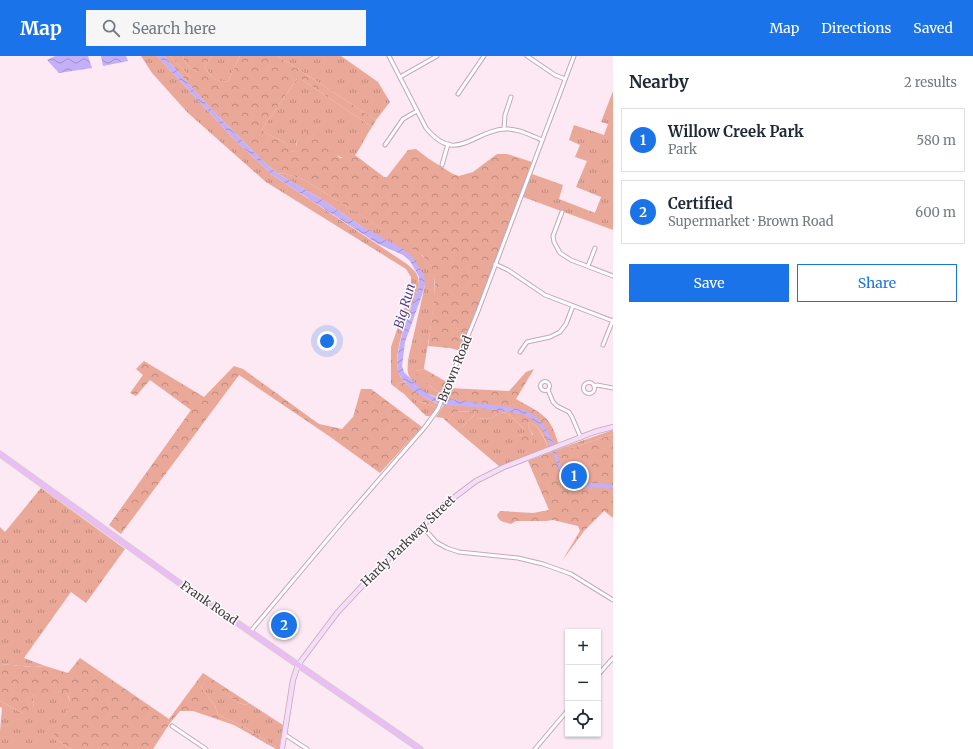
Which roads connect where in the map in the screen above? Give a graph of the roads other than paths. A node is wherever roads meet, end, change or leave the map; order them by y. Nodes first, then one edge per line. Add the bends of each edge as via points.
1 (389, 56) edge
2 (437, 56) edge
3 (484, 56) edge
4 (527, 56) edge
5 (574, 56) edge
6 (400, 77) junction
7 (565, 79) junction
8 (458, 94) dead end
9 (511, 97) dead end
10 (417, 111) junction
11 (504, 129) junction
12 (542, 140) junction
13 (448, 144) junction
14 (385, 145) dead end
15 (442, 165) dead end
16 (562, 212) dead end
17 (595, 248) dead end
18 (495, 264) junction
19 (588, 266) junction
20 (613, 276) edge
21 (573, 306) junction
22 (613, 321) edge
23 (603, 345) dead end
24 (520, 352) dead end
25 (594, 386) dead end
26 (613, 388) edge
27 (548, 390) dead end
28 (613, 427) edge
29 (581, 438) junction
30 (0, 454) edge
31 (422, 526) junction
32 (613, 600) edge
33 (250, 632) junction
34 (613, 658) edge
35 (298, 665) junction
36 (601, 672) edge
37 (565, 714) edge
38 (172, 726) dead end
39 (284, 734) junction
40 (206, 749) edge
41 (282, 749) edge
42 (307, 749) edge
43 (420, 749) edge
44 (535, 749) edge

1 - 6 street
2 - 6 street
3 - 8 street
4 - 7 street
5 - 7 street, Brown Road
6 - 10 street
7 - 12 street, Brown Road
9 - 11 street via 505,115
10 - 13 street via 430,133
10 - 14 street via 403,119
11 - 12 street
11 - 13 street via 465,144
12 - 18 street, Brown Road
13 - 15 street
16 - 19 street via 554,236 556,248 565,257
17 - 19 street
18 - 21 street via 546,295
18 - 33 street, Brown Road via 440,405 425,427
19 - 20 street
21 - 22 street
21 - 24 street via 560,332 527,342
22 - 23 street
25 - 26 street
27 - 29 street via 552,402 569,412
28 - 29 main road, Hardy Parkway Street
29 - 31 main road, Hardy Parkway Street via 500,469 476,481 452,498
30 - 33 main road, Frank Road
31 - 32 street via 436,542 447,548 543,564 572,574
31 - 35 main road, Hardy Parkway Street via 347,602
33 - 35 main road, Frank Road
34 - 36 street
35 - 39 main road
35 - 43 main road, Frank Road
37 - 44 street
38 - 40 street
39 - 41 main road
39 - 42 street

